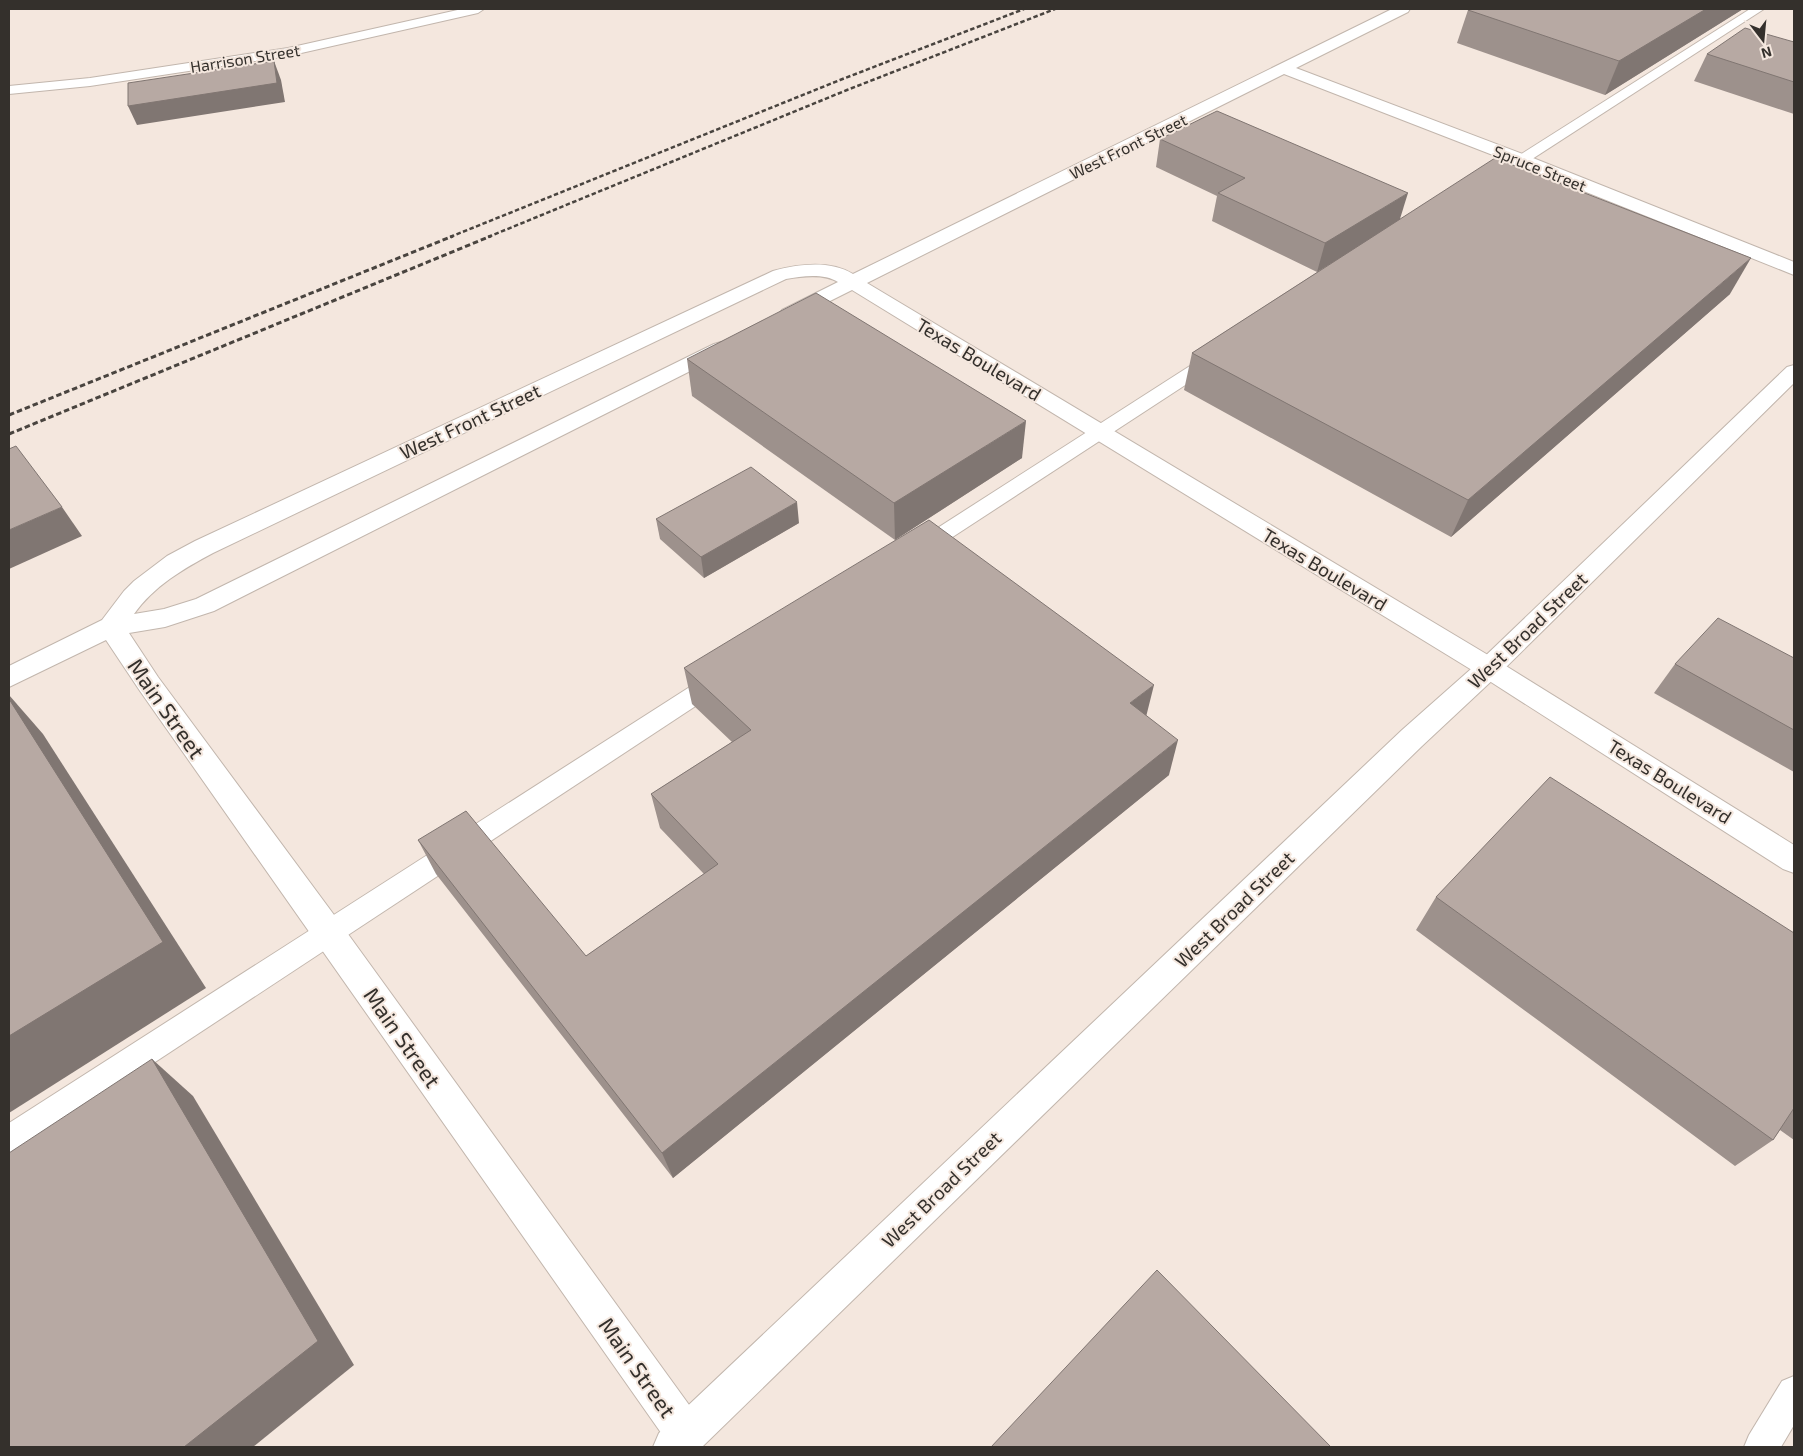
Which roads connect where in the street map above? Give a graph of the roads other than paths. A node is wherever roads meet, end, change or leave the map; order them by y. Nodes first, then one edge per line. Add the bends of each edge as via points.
1 (478, 9) edge
2 (1403, 9) edge
3 (1758, 9) edge
4 (1284, 69) junction
5 (9, 90) edge
6 (1522, 160) junction
7 (1472, 192) edge
8 (1794, 269) edge
9 (853, 282) junction
10 (773, 322) edge
11 (737, 340) edge
12 (1232, 347) edge
13 (1794, 371) edge
14 (1099, 432) junction
15 (898, 563) edge
16 (111, 627) junction
17 (1489, 668) junction
18 (731, 672) edge
19 (9, 677) edge
20 (1794, 860) edge
21 (329, 933) junction
22 (9, 1140) edge
23 (1794, 1393) edge
24 (685, 1443) edge
25 (1761, 1447) edge

1 - 5 lane, Harrison Street via 288,52 90,82
2 - 4 street, West Front Street
3 - 6 lane
4 - 6 street, Spruce Street
4 - 9 street, West Front Street
6 - 7 lane
6 - 8 street, Spruce Street
9 - 10 street, West Front Street
9 - 14 street, Texas Boulevard
9 - 16 street, West Front Street via 826,270 780,275 204,546 143,586
11 - 16 street, West Front Street via 205,605 165,618
12 - 14 lane
13 - 17 street, West Broad Street
14 - 15 lane
14 - 17 street, Texas Boulevard
16 - 19 street, West Front Street
16 - 21 street, Main Street
17 - 20 street, Texas Boulevard
17 - 24 street, West Broad Street via 1412,738
18 - 21 lane
21 - 22 lane
21 - 24 street, Main Street
23 - 25 lane

